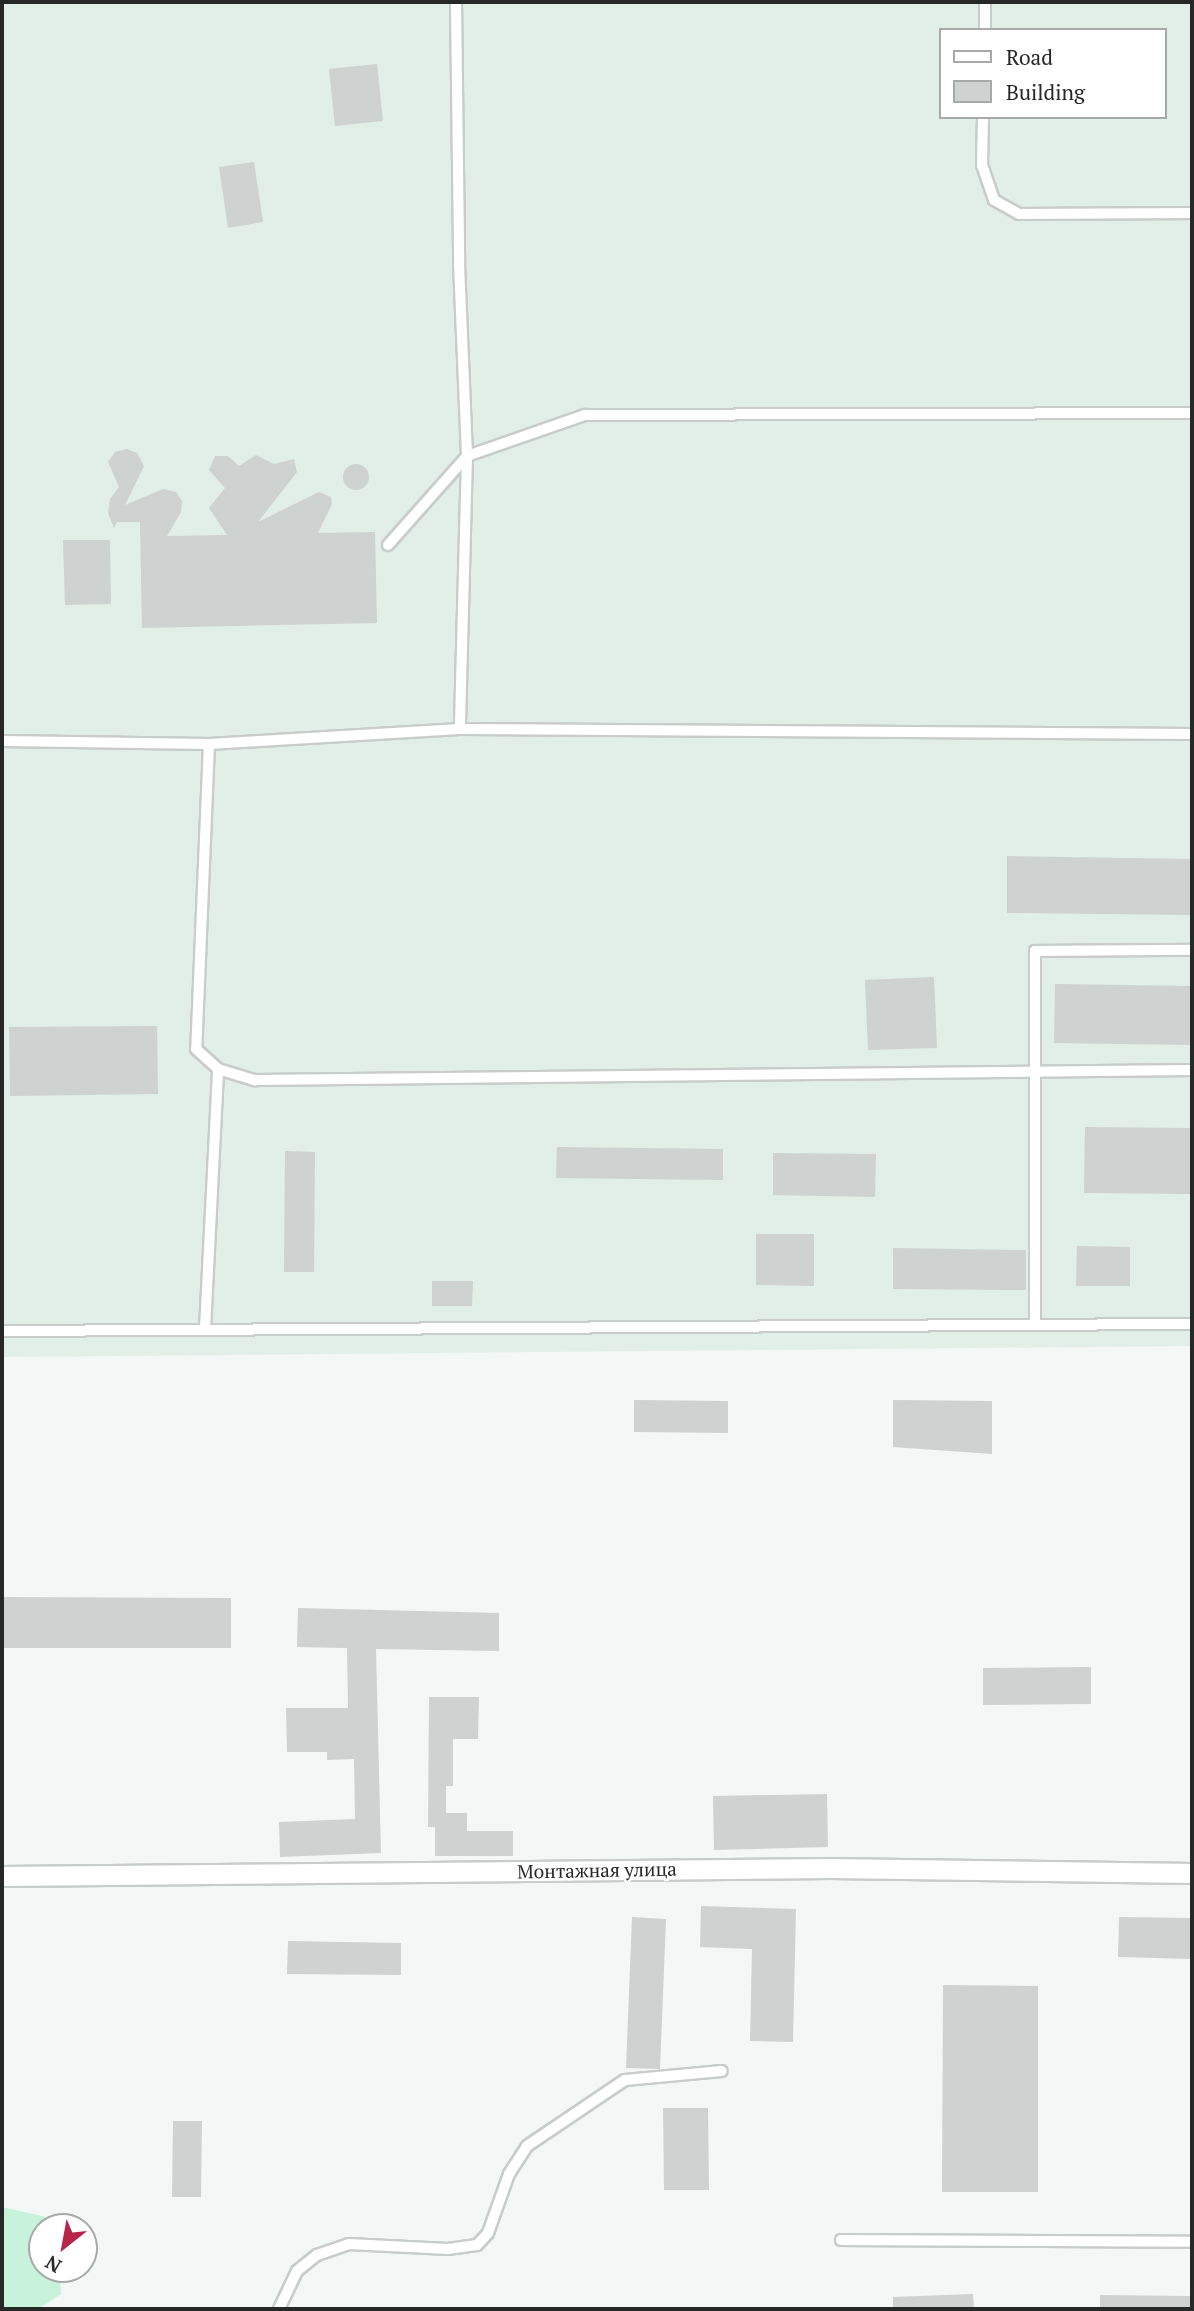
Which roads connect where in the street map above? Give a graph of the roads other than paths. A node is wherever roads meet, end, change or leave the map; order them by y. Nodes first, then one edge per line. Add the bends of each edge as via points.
1 (456, 2) edge
2 (985, 2) edge
3 (985, 28) edge
4 (983, 119) edge
5 (1192, 213) edge
6 (1192, 413) edge
7 (467, 456) junction
8 (388, 545) dead end
9 (460, 729) junction
10 (1192, 734) edge
11 (2, 741) edge
12 (209, 744) junction
13 (1192, 950) edge
14 (218, 1069) junction
15 (1192, 1070) edge
16 (1035, 1072) junction
17 (1192, 1324) edge
18 (1035, 1325) junction
19 (205, 1329) junction
20 (2, 1331) edge
21 (1192, 1873) edge
22 (2, 1877) edge
23 (722, 2071) dead end
24 (841, 2240) dead end
25 (1192, 2242) edge
26 (279, 2309) edge

1 - 7 lane
2 - 3 lane
4 - 5 lane via 982,166 993,200 1019,214
6 - 7 lane via 585,415
7 - 8 lane
7 - 9 lane
9 - 10 lane
9 - 12 lane
11 - 12 lane
12 - 14 lane via 196,1049
13 - 16 lane via 1035,951
14 - 16 lane via 256,1080
14 - 19 lane
15 - 16 lane
16 - 18 lane
17 - 18 lane
18 - 19 lane
19 - 20 lane
21 - 22 street, Монтажная улица via 817,1868
23 - 26 lane via 625,2080 527,2146 509,2174 488,2233 477,2245 448,2249 349,2244 317,2255 297,2271
24 - 25 lane

